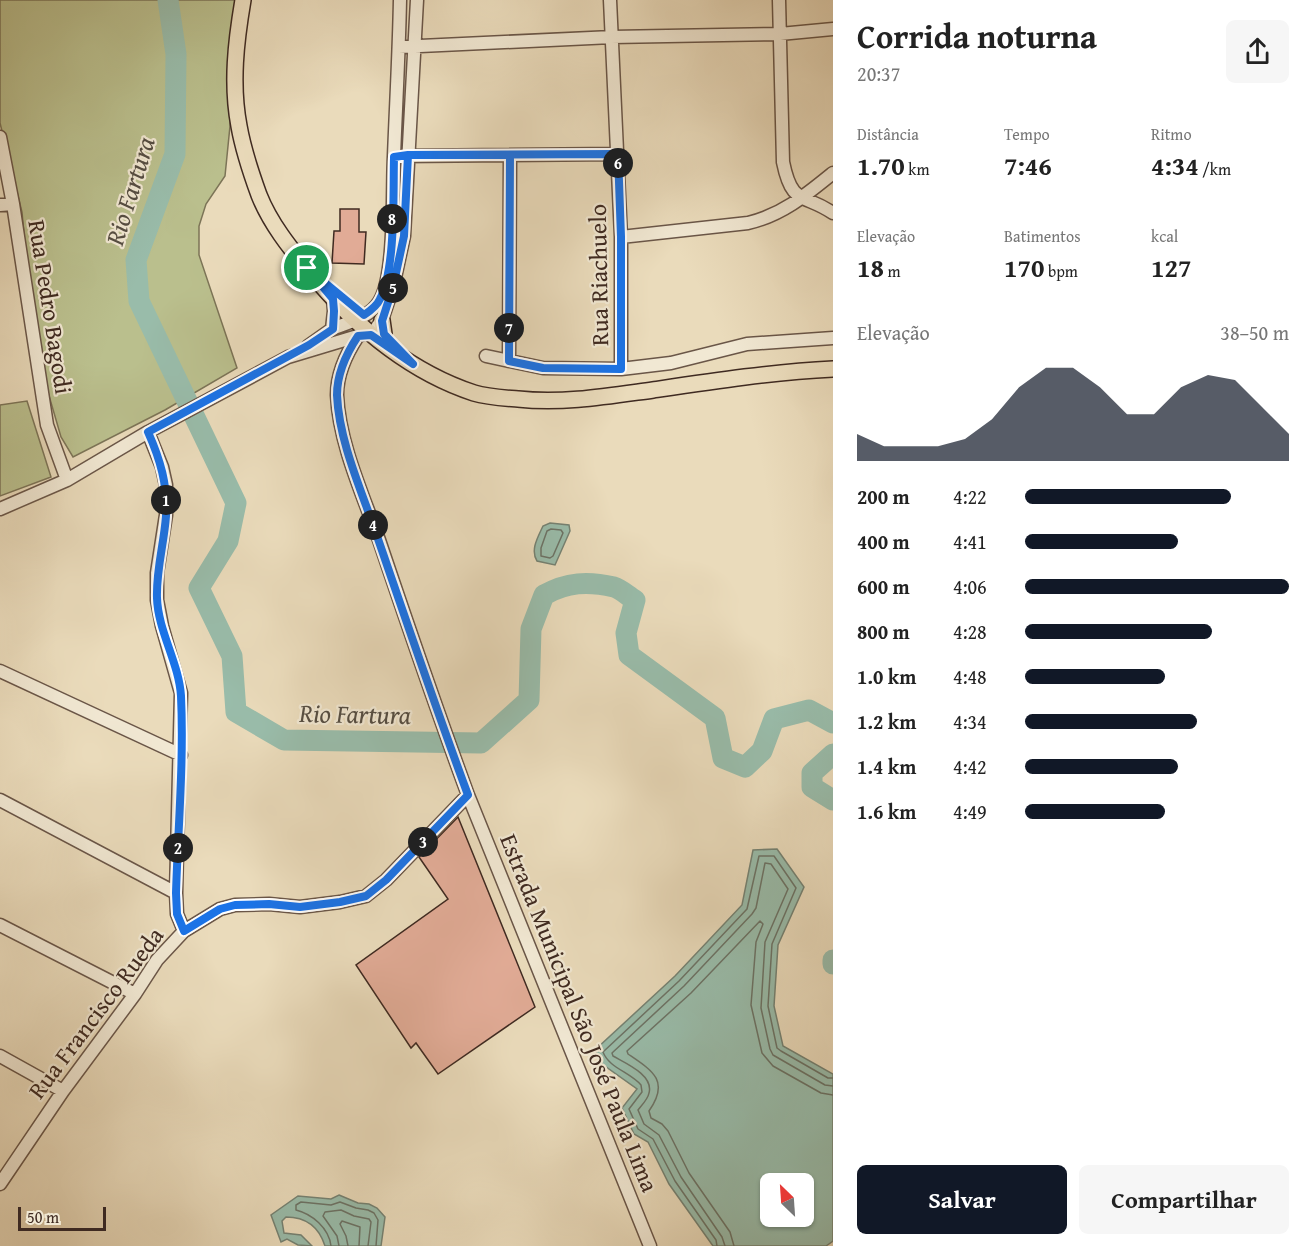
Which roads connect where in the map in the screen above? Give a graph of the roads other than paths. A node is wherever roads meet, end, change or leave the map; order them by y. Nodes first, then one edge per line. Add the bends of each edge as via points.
1 (243, 0) edge
2 (400, 0) edge
3 (417, 0) edge
4 (610, 0) edge
5 (779, 0) edge
6 (833, 28) edge
7 (780, 34) junction
8 (612, 37) junction
9 (415, 46) junction
10 (399, 47) junction
11 (0, 137) edge
12 (618, 154) junction
13 (408, 155) junction
14 (510, 155) junction
15 (394, 157) junction
16 (833, 173) edge
17 (801, 198) junction
18 (6, 205) edge
19 (833, 213) edge
20 (621, 237) junction
21 (307, 268) junction
22 (333, 299) junction
23 (359, 318) junction
24 (333, 329) junction
25 (375, 331) junction
26 (833, 338) edge
27 (345, 339) junction
28 (486, 356) dead end
29 (288, 357) junction
30 (344, 360) junction
31 (509, 361) junction
32 (621, 369) junction
33 (833, 369) edge
34 (148, 432) junction
35 (67, 480) junction
36 (0, 509) edge
37 (0, 671) edge
38 (181, 755) junction
39 (468, 795) junction
40 (0, 800) edge
41 (176, 893) junction
42 (0, 925) edge
43 (184, 931) junction
44 (135, 994) junction
45 (0, 1056) edge
46 (63, 1091) junction
47 (0, 1183) edge
48 (650, 1246) edge

1 - 21 main road via 234,97 241,135 260,196 276,227
2 - 10 street
3 - 9 street
4 - 8 street, Rua Riachuelo
5 - 7 street
6 - 7 street
7 - 8 street
7 - 17 street via 783,162 791,188
8 - 9 street
8 - 12 street, Rua Riachuelo
9 - 10 street
9 - 13 street
10 - 15 street
11 - 18 street, Rua Pedro Bagodi
12 - 14 street
12 - 20 street, Rua Riachuelo
13 - 14 street
13 - 15 street
13 - 25 street via 404,236 393,287
14 - 31 street
15 - 23 street via 387,277 379,302
16 - 17 street
17 - 19 street
17 - 20 street via 780,212 748,223
18 - 35 street, Rua Pedro Bagodi via 47,425
20 - 32 street, Rua Riachuelo
21 - 22 main road
21 - 23 main road
22 - 23 main road
22 - 24 street
23 - 24 street
23 - 25 main road
24 - 27 street via 341,331
24 - 29 street
25 - 27 street
25 - 30 street
25 - 33 main road via 413,364 448,384 477,394 520,400 605,396 776,372
26 - 32 street via 747,344 671,363
27 - 29 street
27 - 30 street
28 - 31 street
29 - 34 street
30 - 39 street, Estrada Municipal São José Paula Lima via 338,382 339,418
31 - 32 street via 543,368
34 - 35 street
34 - 38 street, Rua Francisco Rueda via 165,484 166,515 157,600 181,693
35 - 36 street
37 - 38 street
38 - 41 street, Rua Francisco Rueda
39 - 43 street via 366,896 300,907 235,905 220,909
39 - 48 street, Estrada Municipal São José Paula Lima
40 - 41 street
41 - 43 street, Rua Francisco Rueda via 177,914
42 - 44 street
43 - 44 street, Rua Francisco Rueda via 157,960
44 - 46 street, Rua Francisco Rueda
45 - 46 street
46 - 47 street, Rua Francisco Rueda

